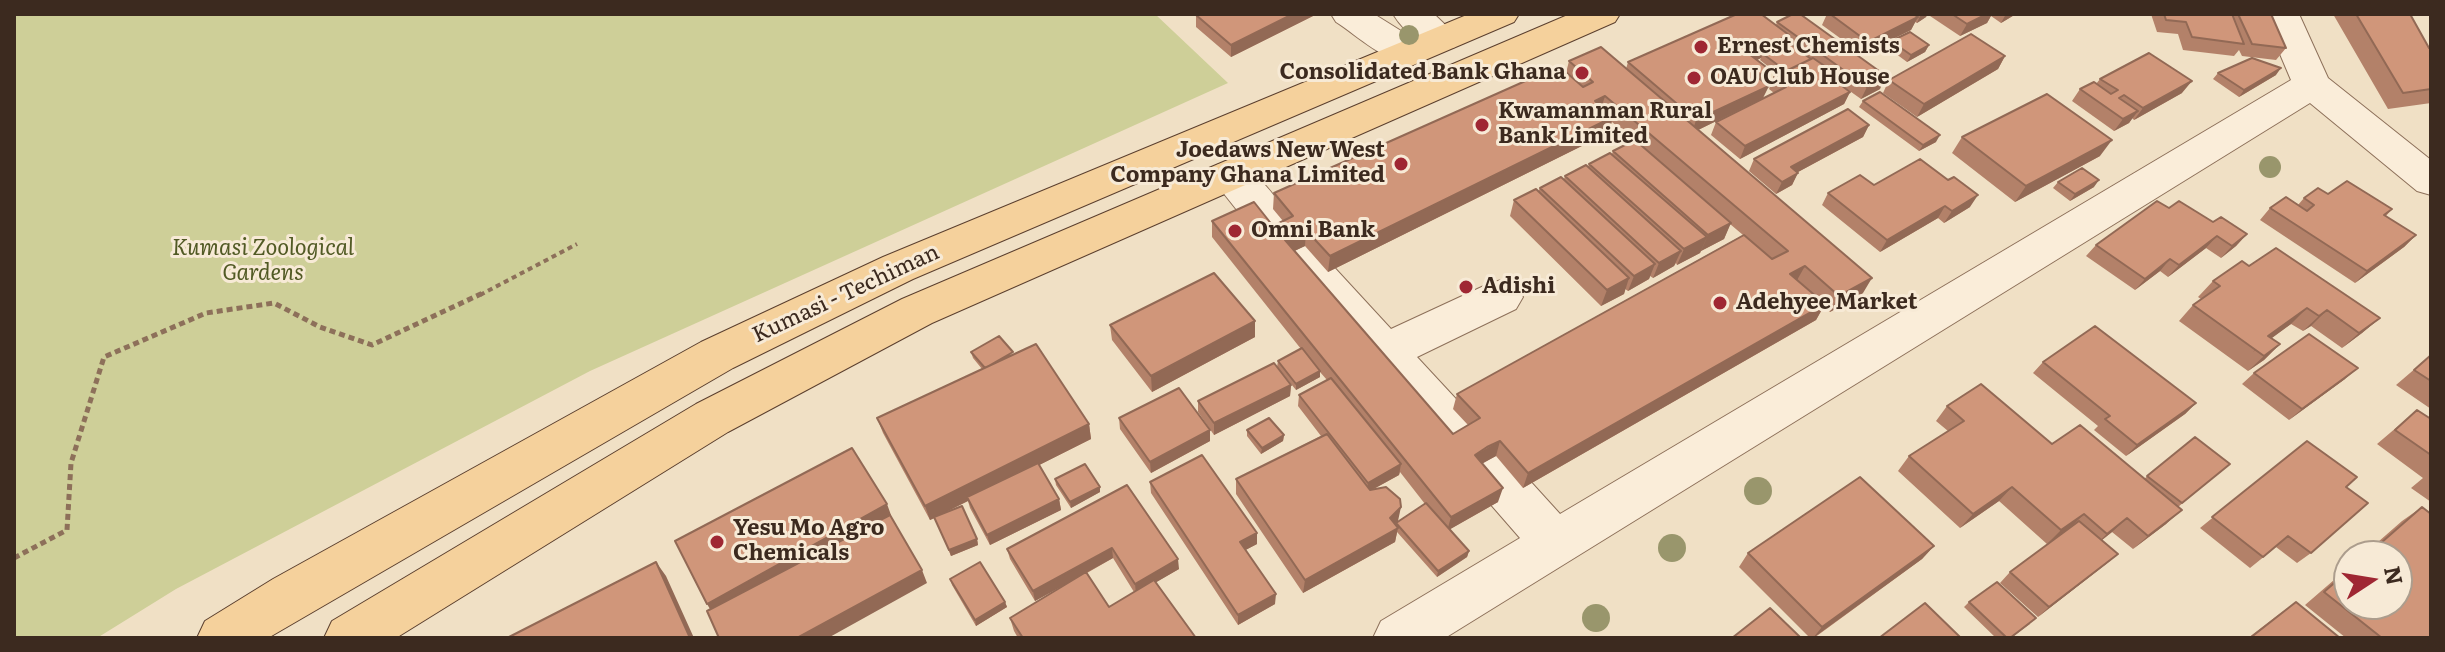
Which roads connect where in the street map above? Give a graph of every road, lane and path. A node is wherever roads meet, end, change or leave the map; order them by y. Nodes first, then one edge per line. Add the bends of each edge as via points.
1 (1349, 14) edge
2 (1501, 14) edge
3 (1602, 14) edge
4 (2281, 14) edge
5 (1421, 35) edge
6 (2312, 85) junction
7 (1231, 175) junction
8 (2431, 181) edge
9 (1056, 201) junction
10 (1079, 241) junction
11 (577, 244) dead end
12 (1501, 297) dead end
13 (1385, 352) junction
14 (1554, 542) junction
15 (14, 558) edge
16 (223, 638) edge
17 (350, 638) edge
18 (1399, 638) edge

1 - 5 street
2 - 5 main road, Kumasi - Techiman
3 - 7 main road, Kumasi - Techiman
4 - 6 street
5 - 9 main road, Kumasi - Techiman
6 - 8 street
6 - 14 street
7 - 10 main road, Kumasi - Techiman
7 - 13 street
9 - 10 main road
9 - 16 main road, Kumasi - Techiman via 898,268 717,355
10 - 17 main road, Kumasi - Techiman via 917,311 726,410
11 - 15 path via 372,345 274,303 206,313 104,357 71,463 67,530
12 - 13 street
13 - 14 street
14 - 18 street

